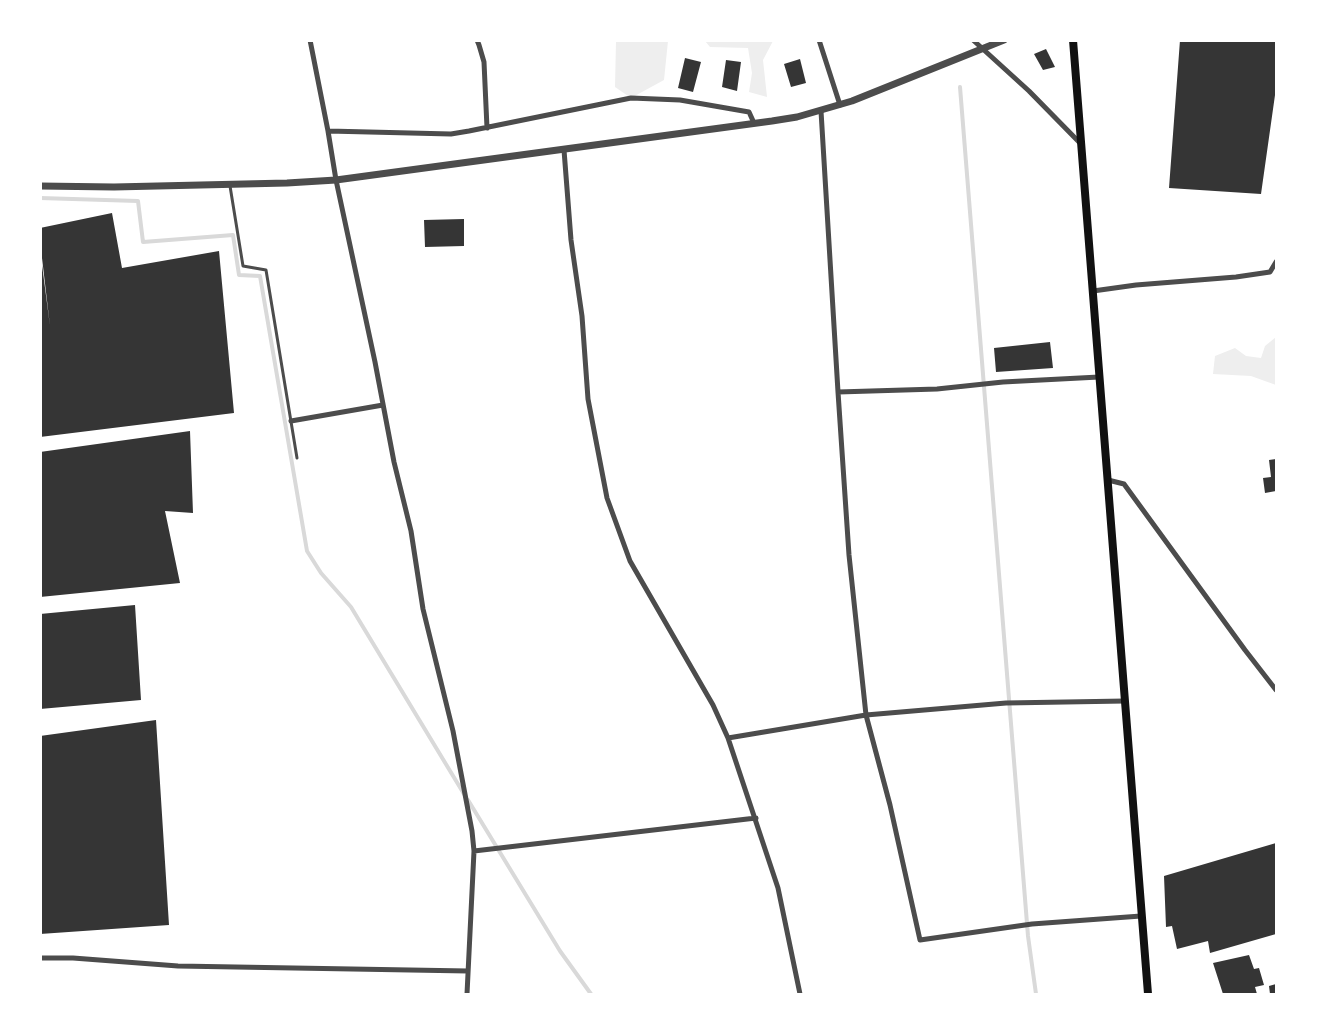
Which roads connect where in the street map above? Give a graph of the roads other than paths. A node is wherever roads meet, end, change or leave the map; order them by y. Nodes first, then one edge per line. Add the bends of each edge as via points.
1 (310, 40) edge
2 (477, 40) edge
3 (819, 40) edge
4 (973, 40) edge
5 (1004, 40) edge
6 (1073, 40) edge
7 (982, 49) junction
8 (840, 105) junction
9 (821, 111) junction
10 (754, 123) junction
11 (487, 128) junction
12 (328, 131) junction
13 (1081, 144) junction
14 (564, 150) junction
15 (336, 180) junction
16 (230, 184) junction
17 (40, 186) edge
18 (1276, 262) edge
19 (1093, 291) junction
20 (1100, 377) junction
21 (838, 392) junction
22 (383, 405) junction
23 (291, 422) junction
24 (297, 458) dead end
25 (1108, 480) junction
26 (1276, 690) edge
27 (1125, 701) junction
28 (866, 715) junction
29 (728, 738) junction
30 (756, 819) junction
31 (474, 851) junction
32 (1141, 916) junction
33 (40, 958) edge
34 (468, 970) junction
35 (467, 994) edge
36 (800, 994) edge
37 (1148, 994) edge

1 - 12 street
2 - 11 street via 484,62
3 - 8 street
4 - 7 street
5 - 7 street
6 - 13 main road
7 - 8 street
7 - 13 street
8 - 9 street
9 - 10 street
9 - 21 street
10 - 11 street via 749,112 680,100 631,98
10 - 14 street
11 - 12 street via 451,134
12 - 15 street
13 - 19 main road
14 - 15 street
14 - 29 street via 588,399 608,498 630,561
15 - 16 street
15 - 22 street
16 - 17 street
16 - 23 lane via 243,266 266,270
18 - 19 street via 1270,272
19 - 20 main road
20 - 21 street
20 - 25 main road
21 - 28 street via 849,555
22 - 23 street
22 - 31 street via 411,531 423,609 455,742
23 - 24 lane
25 - 26 street via 1124,484
25 - 27 main road
27 - 28 street via 1006,703
27 - 32 main road
28 - 29 street
28 - 32 street via 920,940 1032,924
29 - 30 street
30 - 31 street
30 - 36 street via 778,888
31 - 34 street
32 - 37 main road
33 - 34 street via 178,966
34 - 35 street

